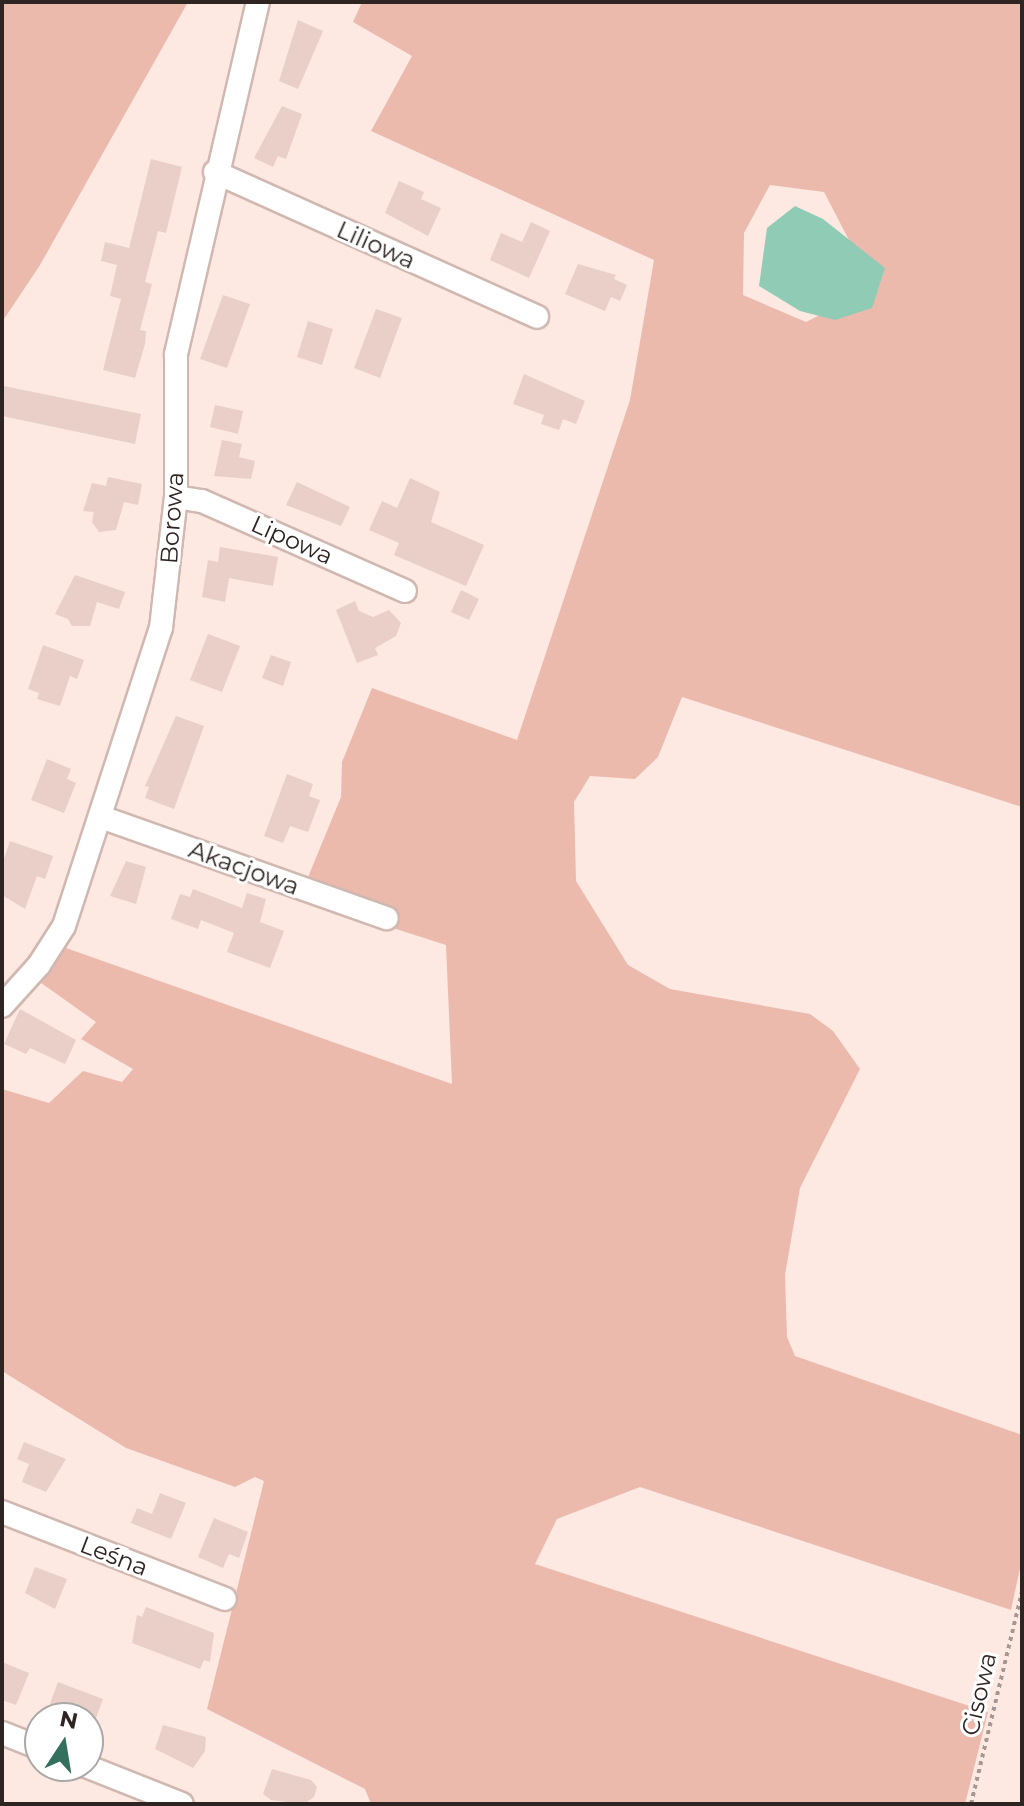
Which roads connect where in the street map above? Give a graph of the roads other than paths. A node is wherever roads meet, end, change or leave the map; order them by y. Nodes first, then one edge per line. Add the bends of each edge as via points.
1 (258, 2) edge
2 (215, 172) junction
3 (537, 317) dead end
4 (176, 497) junction
5 (405, 591) dead end
6 (101, 817) junction
7 (387, 918) dead end
8 (2, 1006) edge
9 (2, 1512) edge
10 (225, 1599) dead end
11 (2, 1733) edge
12 (24, 1742) edge
13 (104, 1773) edge
14 (182, 1804) edge

1 - 2 street, Borowa
2 - 3 street, Liliowa
2 - 4 street, Borowa via 176,354
4 - 5 street, Lipowa via 202,501
4 - 6 street, Borowa via 161,628
6 - 7 street, Akacjowa
6 - 8 street, Borowa via 59,936
9 - 10 street, Leśna
11 - 12 street
13 - 14 street

